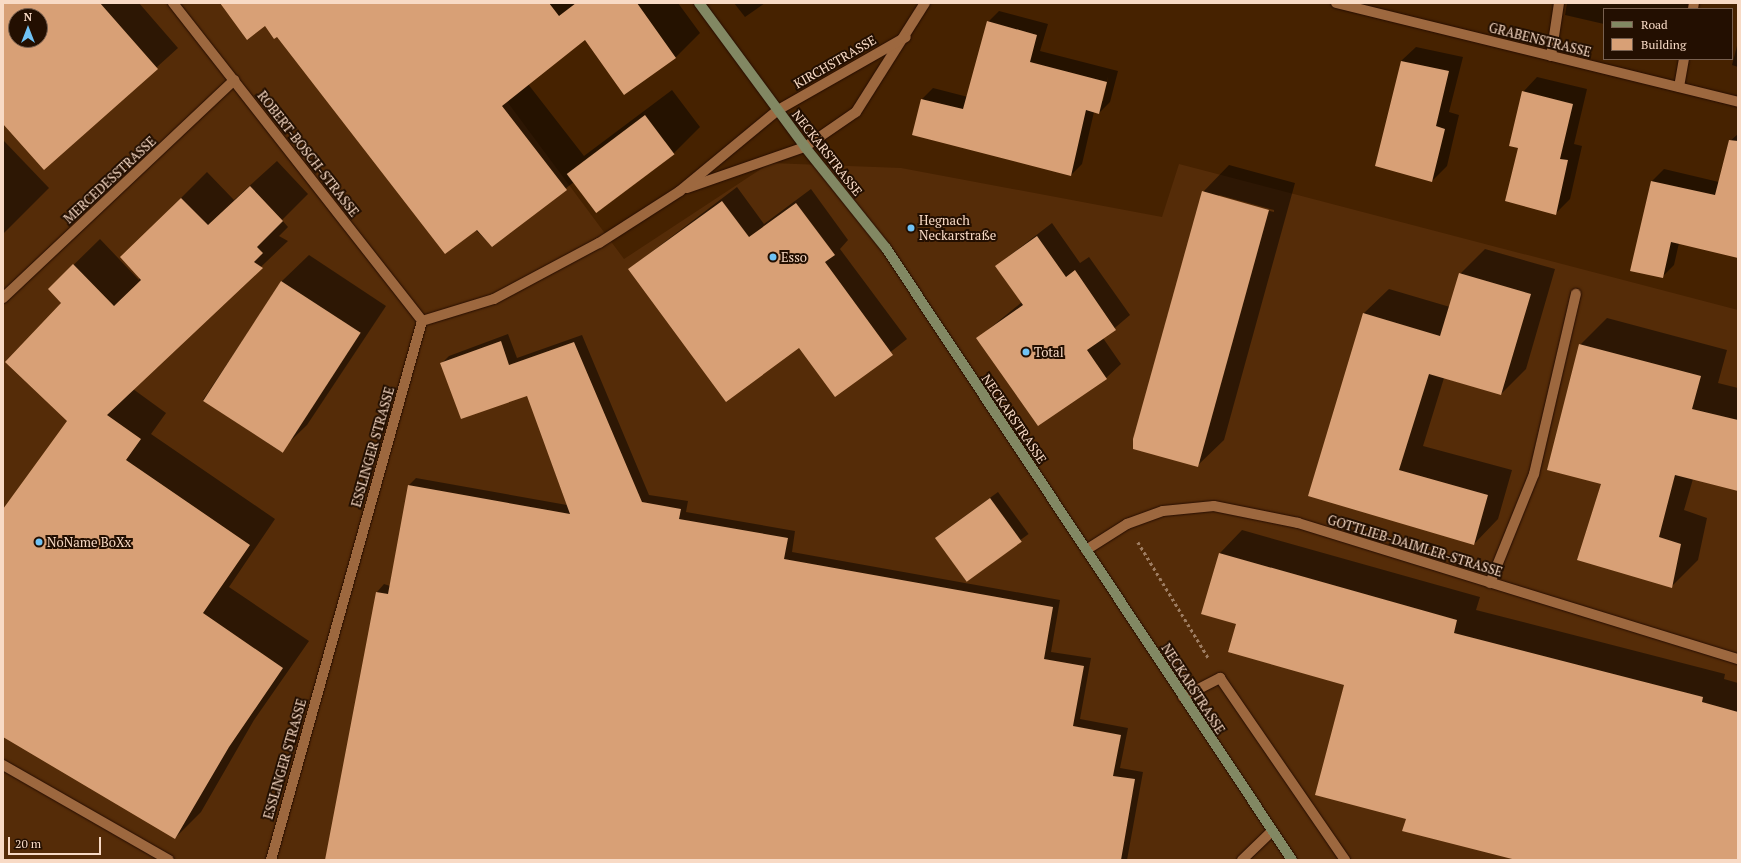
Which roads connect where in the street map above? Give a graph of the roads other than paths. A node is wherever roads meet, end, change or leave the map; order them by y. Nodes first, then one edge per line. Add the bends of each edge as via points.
1 (172, 3) edge
2 (699, 3) edge
3 (925, 3) edge
4 (1336, 3) edge
5 (1559, 3) edge
6 (906, 37) junction
7 (1551, 56) junction
8 (1684, 60) edge
9 (234, 80) junction
10 (1679, 87) junction
11 (1738, 102) edge
12 (778, 110) junction
13 (804, 147) junction
14 (680, 191) junction
15 (1576, 294) dead end
16 (3, 298) edge
17 (422, 321) junction
18 (1086, 550) junction
19 (1490, 583) junction
20 (1738, 659) edge
21 (1183, 697) junction
22 (3, 765) edge
23 (1272, 831) junction
24 (169, 860) edge
25 (270, 860) edge
26 (1242, 860) edge
27 (1292, 860) edge
28 (1345, 860) edge

1 - 9 street, ROBERT-BOSCH-STRASSE
2 - 12 main road, NECKARSTRASSE
3 - 6 street, KIRCHSTRASSE
4 - 7 street, GRABENSTRASSE
5 - 7 street
6 - 12 street, KIRCHSTRASSE
6 - 13 street, KIRCHSTRASSE via 856,112
7 - 10 street, GRABENSTRASSE
8 - 10 street
9 - 16 street, MERCEDESSTRASSE
9 - 17 street, ROBERT-BOSCH-STRASSE
10 - 11 street, GRABENSTRASSE
12 - 13 main road, NECKARSTRASSE
12 - 14 street
13 - 14 street
13 - 18 main road, NECKARSTRASSE via 886,248
14 - 17 street via 599,244 494,298
15 - 19 street via 1534,474
17 - 25 street, ESSLINGER STRASSE
18 - 19 street, GOTTLIEB-DAIMLER-STRASSE via 1127,524 1163,512 1214,506 1298,523
18 - 21 main road, NECKARSTRASSE
19 - 20 street, GOTTLIEB-DAIMLER-STRASSE
21 - 23 main road, NECKARSTRASSE
21 - 28 street via 1220,678
22 - 24 street
23 - 26 street
23 - 27 main road, NECKARSTRASSE

